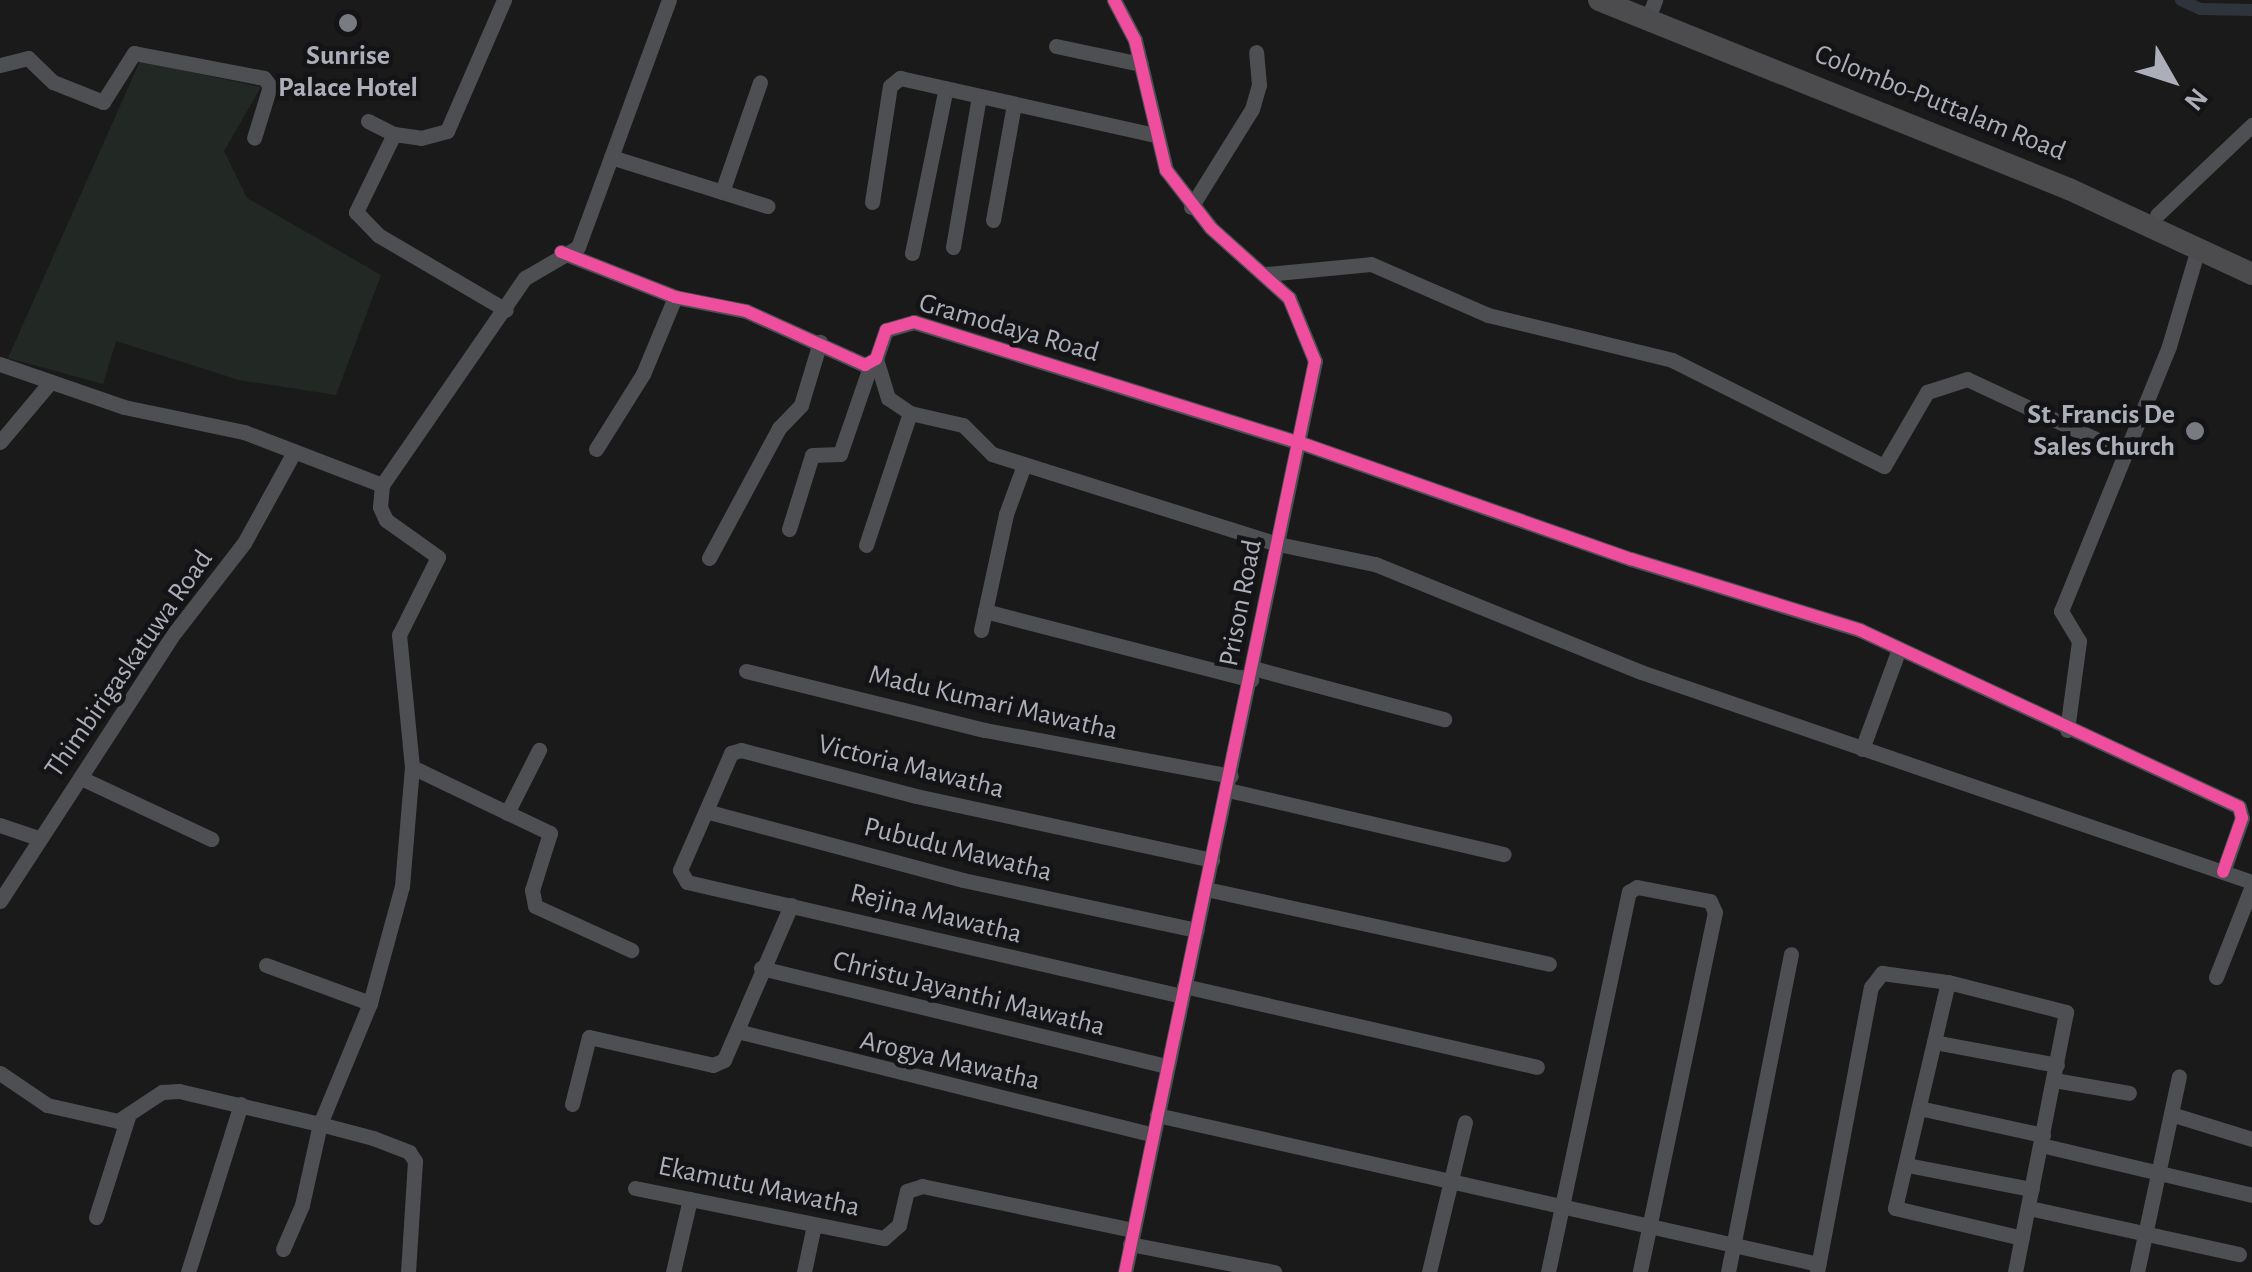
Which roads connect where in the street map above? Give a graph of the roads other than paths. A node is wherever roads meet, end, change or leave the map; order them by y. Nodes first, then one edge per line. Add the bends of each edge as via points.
1 (504, 0) edge
2 (669, 0) edge
3 (1114, 0) edge
4 (1599, 0) edge
5 (1628, 0) edge
6 (1654, 4) edge
7 (1056, 46) dead end
8 (1256, 52) dead end
9 (1141, 64) junction
10 (0, 65) edge
11 (760, 82) dead end
12 (946, 88) junction
13 (979, 96) junction
14 (1014, 104) junction
15 (368, 121) dead end
16 (2252, 126) edge
17 (394, 134) junction
18 (1154, 135) junction
19 (254, 138) dead end
20 (612, 157) junction
21 (722, 192) junction
22 (872, 202) dead end
23 (767, 206) dead end
24 (1191, 208) junction
25 (2157, 215) junction
26 (993, 220) dead end
27 (953, 247) dead end
28 (2198, 249) junction
29 (561, 252) junction
30 (912, 254) dead end
31 (2252, 260) edge
32 (1266, 274) junction
33 (2252, 274) edge
34 (675, 298) junction
35 (506, 310) junction
36 (820, 342) junction
37 (874, 362) junction
38 (0, 364) edge
39 (48, 386) junction
40 (910, 414) junction
41 (0, 442) edge
42 (1301, 443) junction
43 (596, 449) dead end
44 (294, 452) junction
45 (2126, 453) junction
46 (1024, 465) junction
47 (382, 485) junction
48 (789, 530) dead end
49 (1278, 544) junction
50 (866, 545) dead end
51 (709, 558) dead end
52 (985, 612) junction
53 (980, 630) dead end
54 (1899, 648) junction
55 (746, 671) dead end
56 (1252, 674) junction
57 (1444, 719) dead end
58 (2067, 730) junction
59 (1862, 749) junction
60 (539, 750) dead end
61 (412, 767) junction
62 (81, 778) junction
63 (1229, 783) junction
64 (709, 812) junction
65 (507, 813) junction
66 (0, 825) edge
67 (37, 838) junction
68 (212, 839) dead end
69 (1504, 854) dead end
70 (1212, 860) junction
71 (2223, 872) junction
72 (680, 877) joint
73 (2252, 884) edge
74 (1206, 889) junction
75 (0, 901) edge
76 (791, 904) junction
77 (1196, 930) junction
78 (630, 950) dead end
79 (1791, 954) dead end
80 (266, 964) dead end
81 (1549, 964) dead end
82 (761, 968) junction
83 (2216, 976) dead end
84 (1948, 982) junction
85 (1184, 991) junction
86 (370, 1003) junction
87 (737, 1030) junction
88 (1934, 1042) junction
89 (1167, 1066) junction
90 (1537, 1067) dead end
91 (2056, 1072) junction
92 (0, 1073) edge
93 (2179, 1076) dead end
94 (2129, 1092) dead end
95 (241, 1104) junction
96 (572, 1104) dead end
97 (1919, 1108) junction
98 (1157, 1114) junction
99 (2171, 1114) junction
100 (128, 1117) junction
101 (1465, 1122) dead end
102 (320, 1124) junction
103 (1153, 1135) junction
104 (2252, 1139) edge
105 (2042, 1140) junction
106 (1907, 1165) junction
107 (2160, 1169) junction
108 (1450, 1176) junction
109 (635, 1188) dead end
110 (2032, 1188) junction
111 (2252, 1195) edge
112 (690, 1199) junction
113 (1564, 1204) junction
114 (2029, 1208) junction
115 (96, 1218) dead end
116 (814, 1225) junction
117 (1648, 1228) junction
118 (2145, 1232) junction
119 (1132, 1237) junction
120 (2022, 1238) junction
121 (1732, 1245) junction
122 (283, 1249) dead end
123 (2239, 1254) dead end
124 (1818, 1268) edge
125 (188, 1272) edge
126 (408, 1272) edge
127 (673, 1272) edge
128 (804, 1272) edge
129 (1124, 1272) edge
130 (1274, 1272) edge
131 (1429, 1272) edge
132 (1548, 1272) edge
133 (1640, 1272) edge
134 (1728, 1272) edge
135 (2015, 1272) edge
136 (2137, 1272) edge

1 - 17 street via 447,131 421,138
2 - 20 street
3 - 9 street, Prison Road
4 - 28 highway, Colombo-Puttalam Road via 1854,98
5 - 6 highway, Colombo-Puttalam Road
6 - 25 highway, Colombo-Puttalam Road
7 - 9 street
8 - 24 street via 1259,86 1252,109
9 - 18 street, Prison Road
10 - 19 street via 28,58 53,82 103,102 134,53 264,78 270,86
11 - 21 street
12 - 13 street
12 - 22 street via 900,78 890,86
12 - 30 street
13 - 14 street
13 - 27 street
14 - 18 street
14 - 26 street
15 - 17 street
16 - 25 street
17 - 35 street via 356,212 378,234
18 - 24 street, Prison Road via 1166,170
20 - 21 street
20 - 29 street via 578,247
21 - 23 street
24 - 32 street, Prison Road
25 - 31 highway, Colombo-Puttalam Road
28 - 33 highway, Colombo-Puttalam Road
28 - 45 street
29 - 34 street
29 - 35 street via 524,278
32 - 42 street, Prison Road via 1305,325 1315,361
32 - 45 street via 1371,264 1488,316 1672,360 1884,466 1927,392 1967,379
34 - 36 street via 746,310
34 - 43 street via 643,374
35 - 47 street
36 - 37 street
36 - 51 street via 801,404 779,428
37 - 40 street via 888,398
37 - 42 street, Gramodaya Road via 886,330 914,322
37 - 48 street, Gramodaya Road via 840,454 812,456
38 - 39 street
39 - 41 street
39 - 44 street via 244,432
40 - 46 street via 963,424 992,454
40 - 50 street
42 - 49 street, Prison Road
42 - 54 street
44 - 47 street
44 - 62 street, Thimbirigaskatuwa Road via 244,543 175,632
45 - 58 street via 2062,611 2079,641
46 - 49 street
46 - 52 street
47 - 61 street via 386,520 438,557 399,635
49 - 56 street, Prison Road
49 - 59 street via 1376,564 1641,672
52 - 53 street
52 - 56 street
54 - 58 street
54 - 59 street
55 - 63 street, Madu Kumari Mawatha
56 - 57 street
56 - 63 street, Prison Road
58 - 71 street via 2239,807 2242,818
59 - 71 street via 2181,852
60 - 65 street
61 - 65 street
61 - 86 street via 402,886
62 - 67 street, Thimbirigaskatuwa Road
62 - 68 street
63 - 69 street, Madu Kumari Mawatha
63 - 70 street, Prison Road
64 - 70 street, Victoria Mawatha via 731,754 741,750
64 - 72 street, Victoria Mawatha
64 - 77 street, Pubudu Mawatha via 963,880
65 - 78 street via 550,833 532,890 534,906
66 - 67 street
67 - 75 street, Thimbirigaskatuwa Road
70 - 74 street, Prison Road
71 - 73 street
72 - 76 street, Rejina Mawatha
73 - 83 street
74 - 77 street, Prison Road
74 - 81 street
76 - 82 street
76 - 85 street, Rejina Mawatha
77 - 85 street, Prison Road
79 - 121 street
80 - 86 street
82 - 87 street
82 - 89 street, Christu Jayanthi Mawatha
84 - 88 street
84 - 91 street via 2066,1012
84 - 124 street via 1882,974 1871,987
85 - 89 street, Prison Road
85 - 90 street, Rejina Mawatha
86 - 102 street
87 - 96 street via 724,1060 714,1066 589,1037
87 - 103 street, Arogya Mawatha
88 - 91 street
88 - 97 street
89 - 98 street, Prison Road
91 - 94 street
91 - 105 street
92 - 100 street via 47,1105 118,1121
93 - 99 street
95 - 100 street via 162,1092
95 - 102 street
95 - 125 street
97 - 105 street
97 - 106 street
98 - 103 street, Prison Road
98 - 108 street
99 - 104 street
99 - 107 street
100 - 115 street
101 - 108 street
102 - 122 street via 302,1204
102 - 126 street via 410,1152 415,1162
103 - 119 street, Prison Road
105 - 107 street
105 - 110 street
106 - 110 street
106 - 120 street via 1897,1211
107 - 111 street
107 - 118 street
108 - 113 street
108 - 131 street
109 - 112 street, Ekamutu Mawatha
110 - 114 street
112 - 116 street, Ekamutu Mawatha
112 - 127 street
113 - 117 street
113 - 117 street via 1629,892 1636,887 1710,901 1715,912
113 - 132 street
114 - 118 street
114 - 120 street
116 - 119 street, Ekamutu Mawatha via 892,1235 907,1191 922,1186
116 - 128 street
117 - 121 street
117 - 133 street
118 - 123 street
118 - 136 street
119 - 129 street, Prison Road
119 - 130 street
120 - 135 street
121 - 124 street
121 - 134 street

